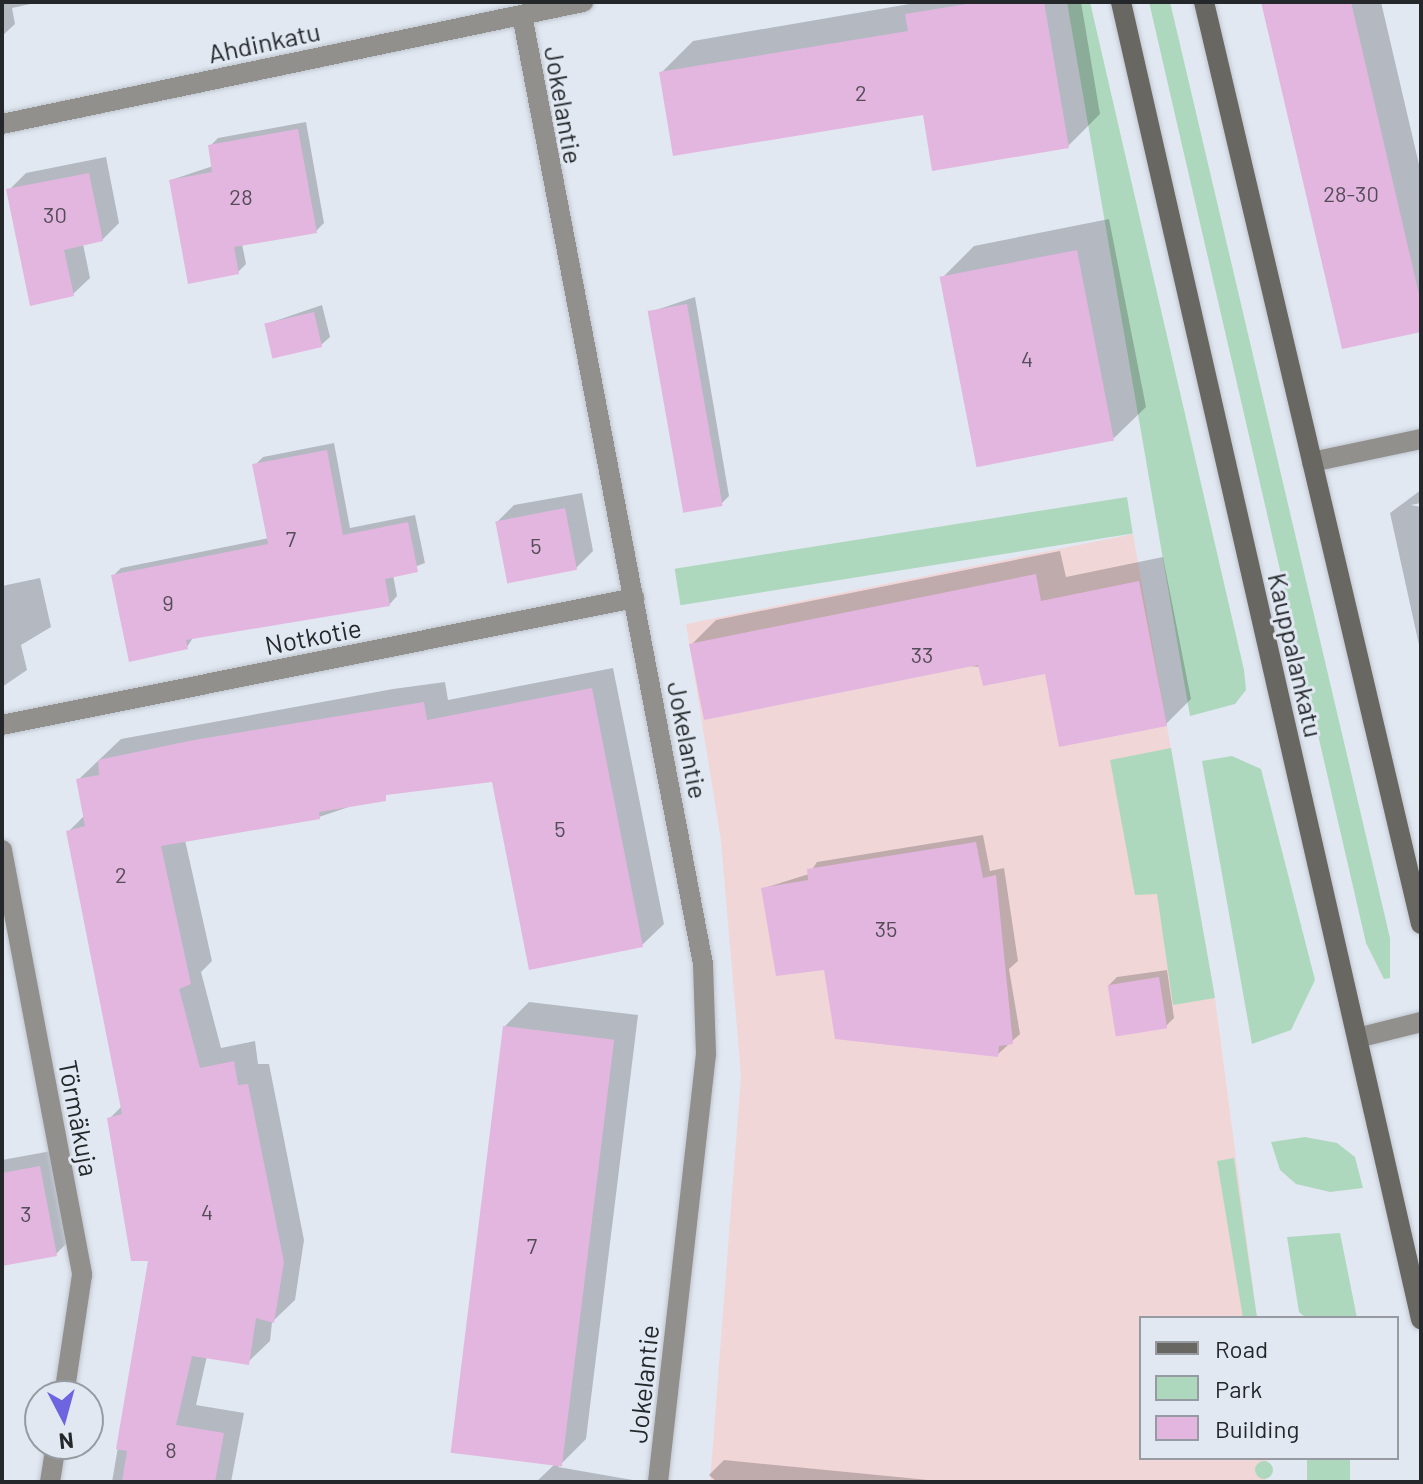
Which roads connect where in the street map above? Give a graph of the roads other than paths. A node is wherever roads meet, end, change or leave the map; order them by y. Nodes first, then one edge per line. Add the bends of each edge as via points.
1 (583, 2) edge
2 (1121, 2) edge
3 (1204, 2) edge
4 (522, 15) junction
5 (2, 124) edge
6 (1421, 439) edge
7 (1312, 462) junction
8 (634, 598) junction
9 (2, 725) edge
10 (2, 850) edge
11 (1421, 924) edge
12 (1421, 1022) edge
13 (1361, 1037) junction
14 (1421, 1319) edge
15 (66, 1380) edge
16 (53, 1460) edge
17 (50, 1482) edge
18 (658, 1482) edge

1 - 4 street, Ahdinkatu
2 - 13 main road, Kauppalankatu
3 - 7 main road
4 - 5 street, Ahdinkatu
4 - 8 street, Jokelantie
6 - 7 street
7 - 11 main road
8 - 9 street, Notkotie
8 - 18 street, Jokelantie via 708,1025
10 - 15 street, Törmäkuja via 82,1275
12 - 13 street
13 - 14 main road, Kauppalankatu
16 - 17 street

